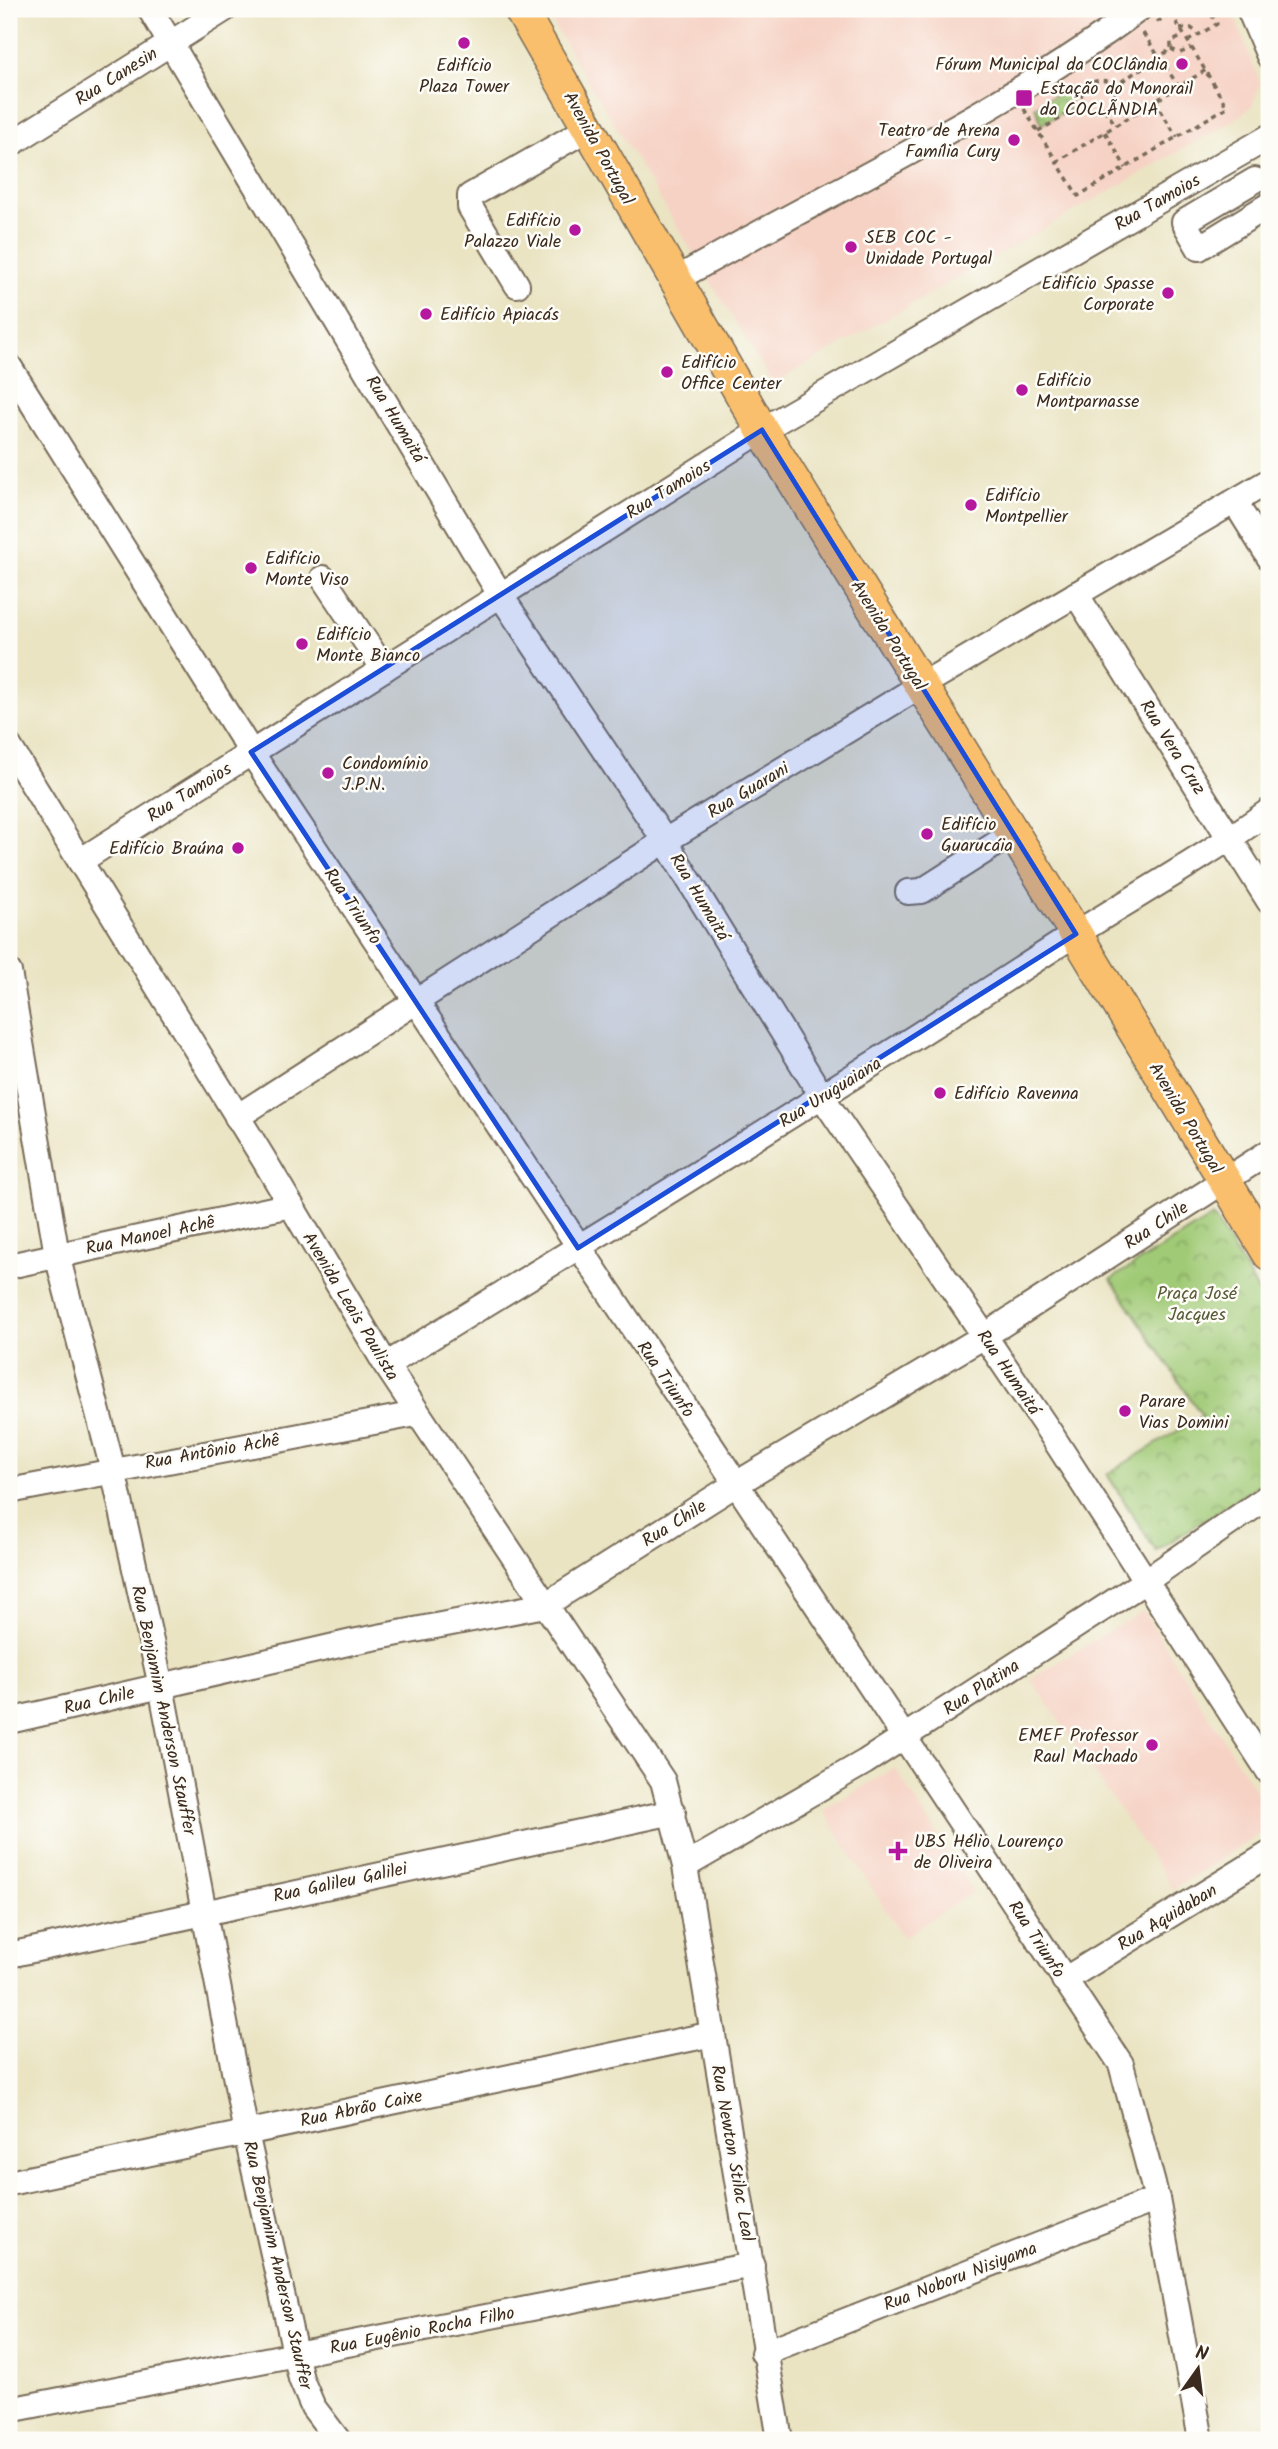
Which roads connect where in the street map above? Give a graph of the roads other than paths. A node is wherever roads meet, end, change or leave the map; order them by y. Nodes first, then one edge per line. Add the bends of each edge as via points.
1 (150, 9) edge
2 (225, 9) edge
3 (520, 9) edge
4 (1249, 9) edge
5 (1140, 20) edge
6 (171, 41) junction
7 (1269, 56) edge
8 (589, 128) junction
9 (1269, 137) edge
10 (9, 145) edge
11 (1264, 192) edge
12 (1215, 223) dead end
13 (675, 280) junction
14 (517, 285) dead end
15 (9, 366) edge
16 (762, 430) junction
17 (1269, 481) edge
18 (1236, 504) junction
19 (1269, 556) edge
20 (323, 578) dead end
21 (1076, 594) junction
22 (501, 596) junction
23 (384, 669) junction
24 (920, 686) junction
25 (251, 752) junction
26 (11, 755) edge
27 (1269, 811) edge
28 (1013, 834) junction
29 (1231, 839) junction
30 (665, 841) junction
31 (79, 861) junction
32 (908, 892) dead end
33 (1269, 901) edge
34 (1076, 934) junction
35 (9, 972) edge
36 (416, 1000) junction
37 (13, 1017) edge
38 (823, 1098) junction
39 (237, 1117) junction
40 (1269, 1153) edge
41 (1224, 1181) junction
42 (291, 1205) junction
43 (578, 1248) junction
44 (1269, 1254) edge
45 (57, 1255) junction
46 (9, 1266) edge
47 (986, 1335) junction
48 (386, 1366) junction
49 (416, 1414) junction
50 (113, 1469) junction
51 (736, 1484) junction
52 (9, 1492) edge
53 (1269, 1496) edge
54 (1147, 1580) junction
55 (545, 1605) junction
56 (161, 1686) junction
57 (9, 1721) edge
58 (905, 1737) junction
59 (1269, 1772) edge
60 (673, 1812) junction
61 (1269, 1854) edge
62 (685, 1866) junction
63 (205, 1910) junction
64 (9, 1955) edge
65 (1064, 1980) junction
66 (713, 2034) junction
67 (246, 2133) junction
68 (9, 2183) edge
69 (1157, 2199) junction
70 (752, 2265) junction
71 (764, 2353) junction
72 (296, 2355) junction
73 (9, 2410) edge
74 (338, 2440) edge
75 (780, 2440) edge
76 (1201, 2440) edge

1 - 6 street, Rua Humaitá
2 - 6 street, Rua Canesin
3 - 8 main road, Avenida Portugal
4 - 7 street
5 - 13 street via 1109,32 931,142
6 - 10 street, Rua Canesin
6 - 22 street, Rua Humaitá
8 - 13 main road, Avenida Portugal
8 - 14 street via 470,196 470,207
9 - 16 street, Rua Tamoios
11 - 12 street
13 - 16 main road, Avenida Portugal
15 - 25 street, Rua Triunfo
16 - 22 street, Rua Tamoios
16 - 24 main road, Avenida Portugal
17 - 18 street, Rua Guarani
18 - 19 street
18 - 21 street, Rua Guarani
20 - 23 street
21 - 24 street, Rua Guarani
21 - 29 street, Rua Vera Cruz
22 - 23 street, Rua Tamoios
22 - 30 street, Rua Humaitá
23 - 25 street, Rua Tamoios
24 - 28 main road, Avenida Portugal
24 - 30 street, Rua Guarani
25 - 31 street, Rua Tamoios
25 - 36 street, Rua Triunfo
26 - 31 street, Avenida Leais Paulista
27 - 29 street, Rua Uruguaiana
28 - 32 street via 922,891
28 - 34 main road, Avenida Portugal
29 - 33 street, Rua Vera Cruz
29 - 34 street, Rua Uruguaiana
30 - 36 street, Rua Guarani
30 - 38 street, Rua Humaitá
31 - 39 street, Avenida Leais Paulista
34 - 38 street, Rua Uruguaiana
34 - 41 main road, Avenida Portugal
35 - 37 street, Rua Benjamim Anderson Stauffer
36 - 39 street, Rua Guarani
36 - 43 street, Rua Triunfo
37 - 45 street, Rua Benjamim Anderson Stauffer
38 - 43 street, Rua Uruguaiana
38 - 47 street, Rua Humaitá
39 - 42 street, Avenida Leais Paulista
40 - 41 street, Rua Chile
41 - 44 main road, Avenida Portugal
41 - 47 street, Rua Chile
42 - 45 street, Rua Manoel Achê
42 - 48 street, Avenida Leais Paulista
43 - 48 street, Rua Uruguaiana
43 - 51 street, Rua Triunfo
45 - 46 street, Rua Manoel Achê
45 - 50 street, Rua Benjamim Anderson Stauffer
47 - 51 street, Rua Chile
47 - 54 street, Rua Humaitá
48 - 49 street, Avenida Leais Paulista
49 - 50 street, Rua Antônio Achê
49 - 55 street, Avenida Leais Paulista
50 - 52 street, Rua Antônio Achê
50 - 56 street, Rua Benjamim Anderson Stauffer
51 - 55 street, Rua Chile
51 - 58 street, Rua Triunfo
53 - 54 street, Rua Platina
54 - 58 street, Rua Platina
54 - 59 street, Rua Humaitá
55 - 56 street, Rua Chile via 352,1642
55 - 60 street, Avenida Leais Paulista via 663,1781
56 - 57 street, Rua Chile
56 - 63 street, Rua Benjamim Anderson Stauffer
58 - 62 street, Rua Platina
58 - 65 street, Rua Triunfo
60 - 62 street, Avenida Leais Paulista
60 - 63 street, Rua Galileu Galilei
61 - 65 street, Rua Aquidaban
62 - 66 street, Rua Newton Stilac Leal
63 - 64 street, Rua Galileu Galilei
63 - 67 street, Rua Benjamim Anderson Stauffer
65 - 69 street, Rua Triunfo via 1121,2064
66 - 67 street, Rua Abrão Caixe
66 - 70 street, Rua Newton Stilac Leal
67 - 68 street, Rua Abrão Caixe
67 - 72 street, Rua Benjamim Anderson Stauffer
69 - 71 street, Rua Noboru Nisiyama
69 - 76 street, Rua Triunfo
70 - 71 street, Rua Newton Stilac Leal
70 - 72 street, Rua Eugênio Rocha Filho
71 - 75 street, Rua Newton Stilac Leal
72 - 73 street, Rua Eugênio Rocha Filho
72 - 74 street, Rua Benjamim Anderson Stauffer via 313,2407

